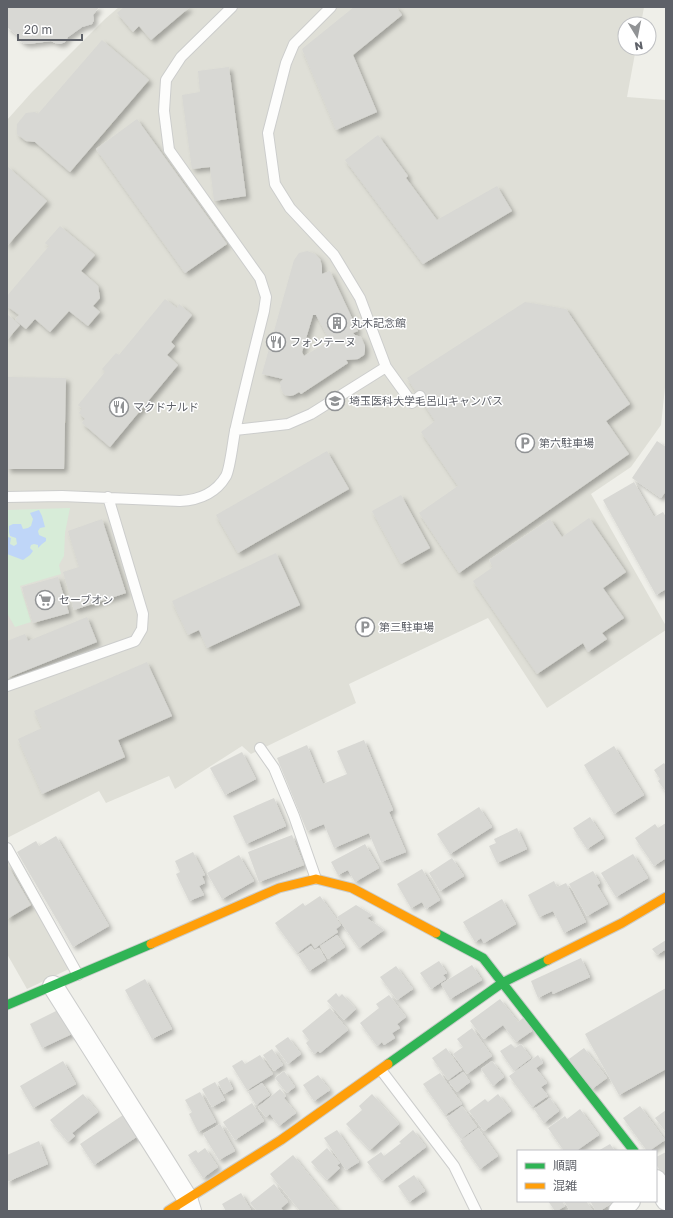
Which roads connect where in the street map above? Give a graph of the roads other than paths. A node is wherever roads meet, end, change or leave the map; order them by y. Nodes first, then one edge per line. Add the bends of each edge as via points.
1 (232, 7) edge
2 (331, 7) edge
3 (386, 367) junction
4 (420, 396) dead end
5 (235, 430) junction
6 (7, 497) edge
7 (108, 498) junction
8 (7, 686) edge
9 (260, 748) dead end
10 (7, 848) edge
11 (316, 879) junction
12 (666, 897) edge
13 (78, 975) junction
14 (502, 983) junction
15 (53, 986) junction
16 (7, 1005) edge
17 (381, 1070) junction
18 (633, 1150) edge
19 (657, 1182) edge
20 (666, 1200) edge
21 (629, 1202) edge
22 (189, 1205) edge
23 (168, 1211) edge
24 (476, 1211) edge
25 (619, 1211) edge

1 - 5 lane via 181,57 166,80 164,111 169,150 260,278 266,298
2 - 3 lane via 294,44 286,63 268,133 275,184 290,208 334,255 360,298
3 - 4 lane via 412,403
3 - 5 lane via 311,414 288,424
5 - 7 lane via 227,475 216,489 206,496 193,501
6 - 7 lane
7 - 8 lane via 143,614 142,630 135,641
9 - 11 lane via 274,768
10 - 13 lane
11 - 13 street via 279,888
11 - 14 street via 352,888 483,958
12 - 14 street via 622,923
13 - 15 street
14 - 17 street
14 - 18 street
15 - 16 street
15 - 22 street
17 - 22 street
17 - 24 lane via 454,1166
19 - 20 street
21 - 25 street
22 - 23 street

